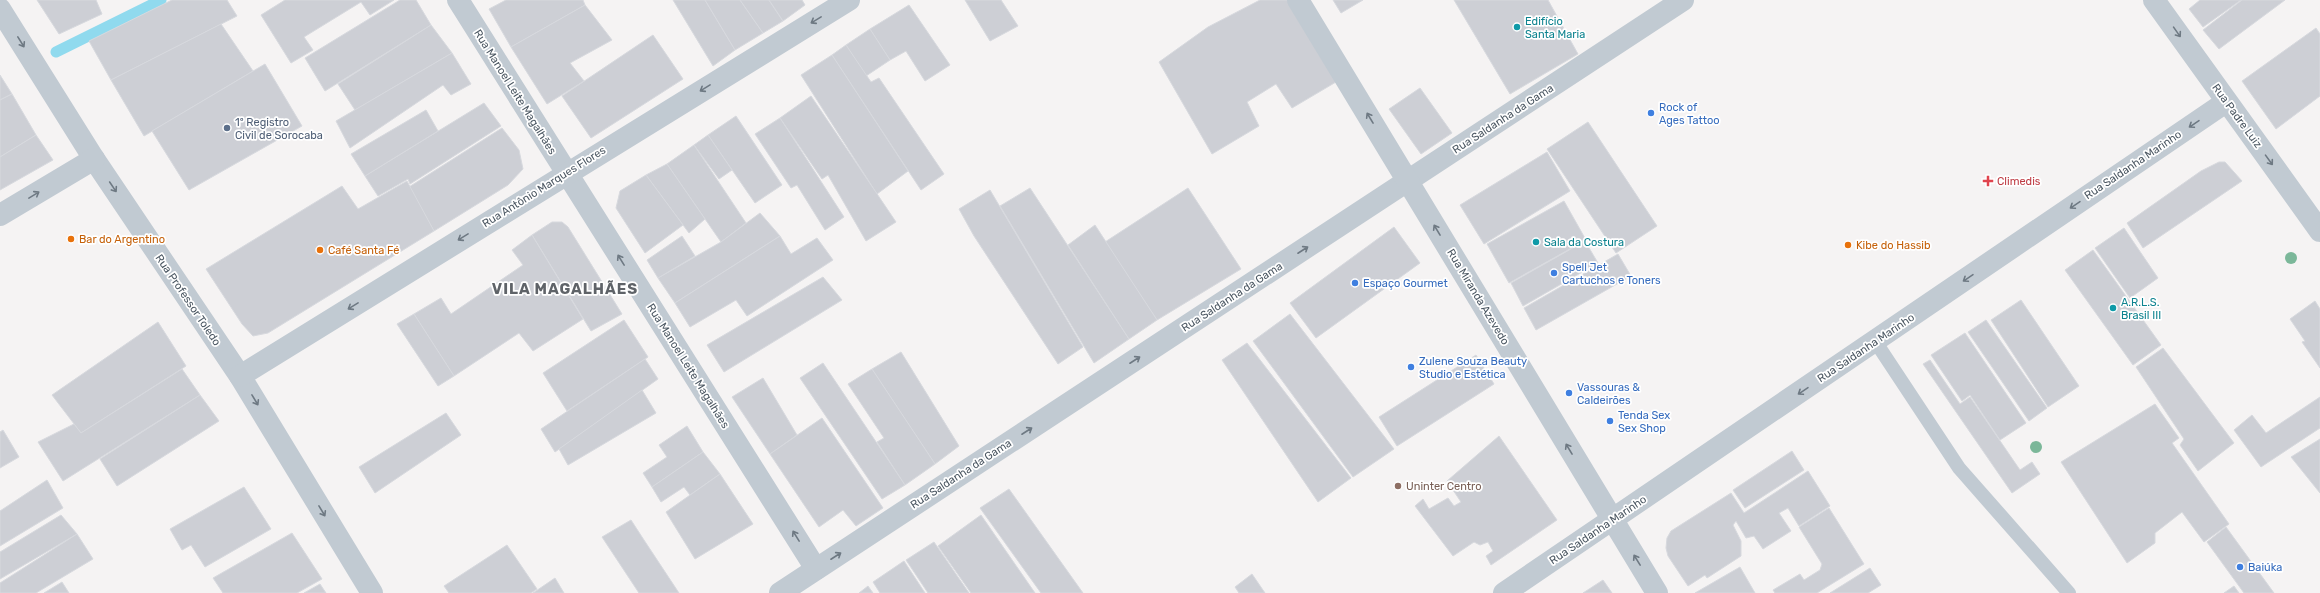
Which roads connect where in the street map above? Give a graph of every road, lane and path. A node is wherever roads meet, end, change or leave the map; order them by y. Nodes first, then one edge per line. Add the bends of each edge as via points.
1 (458, 0) edge
2 (849, 0) edge
3 (1298, 0) edge
4 (1683, 0) edge
5 (2154, 0) edge
6 (0, 9) edge
7 (2226, 102) junction
8 (94, 159) junction
9 (566, 173) junction
10 (1408, 181) junction
11 (0, 215) edge
12 (2320, 231) edge
13 (1875, 341) junction
14 (240, 376) junction
15 (1613, 521) junction
16 (816, 569) junction
17 (372, 593) edge
18 (780, 593) edge
19 (1504, 593) edge
20 (1657, 593) edge
21 (2069, 593) edge

1 - 9 street, Rua Manoel Leite Magalhães
2 -> 9 street, Rua Antônio Marques Flores
10 -> 3 street, Rua Miranda Azevedo
4 - 10 street, Rua Saldanha da Gama
5 -> 7 street, Rua Padre Luiz
6 -> 8 street, Rua Professor Toledo
7 -> 12 street, Rua Padre Luiz
7 -> 13 street, Rua Saldanha Marinho
11 -> 8 street
8 -> 14 street, Rua Professor Toledo
9 -> 14 street, Rua Antônio Marques Flores
16 -> 9 street, Rua Manoel Leite Magalhães
15 -> 10 street, Rua Miranda Azevedo
16 -> 10 street, Rua Saldanha da Gama
13 -> 15 street, Rua Saldanha Marinho
13 - 21 lane via 1959,468
14 -> 17 street, Rua Professor Toledo
15 - 19 street, Rua Saldanha Marinho
20 -> 15 street, Rua Miranda Azevedo
16 - 18 street, Rua Saldanha da Gama

